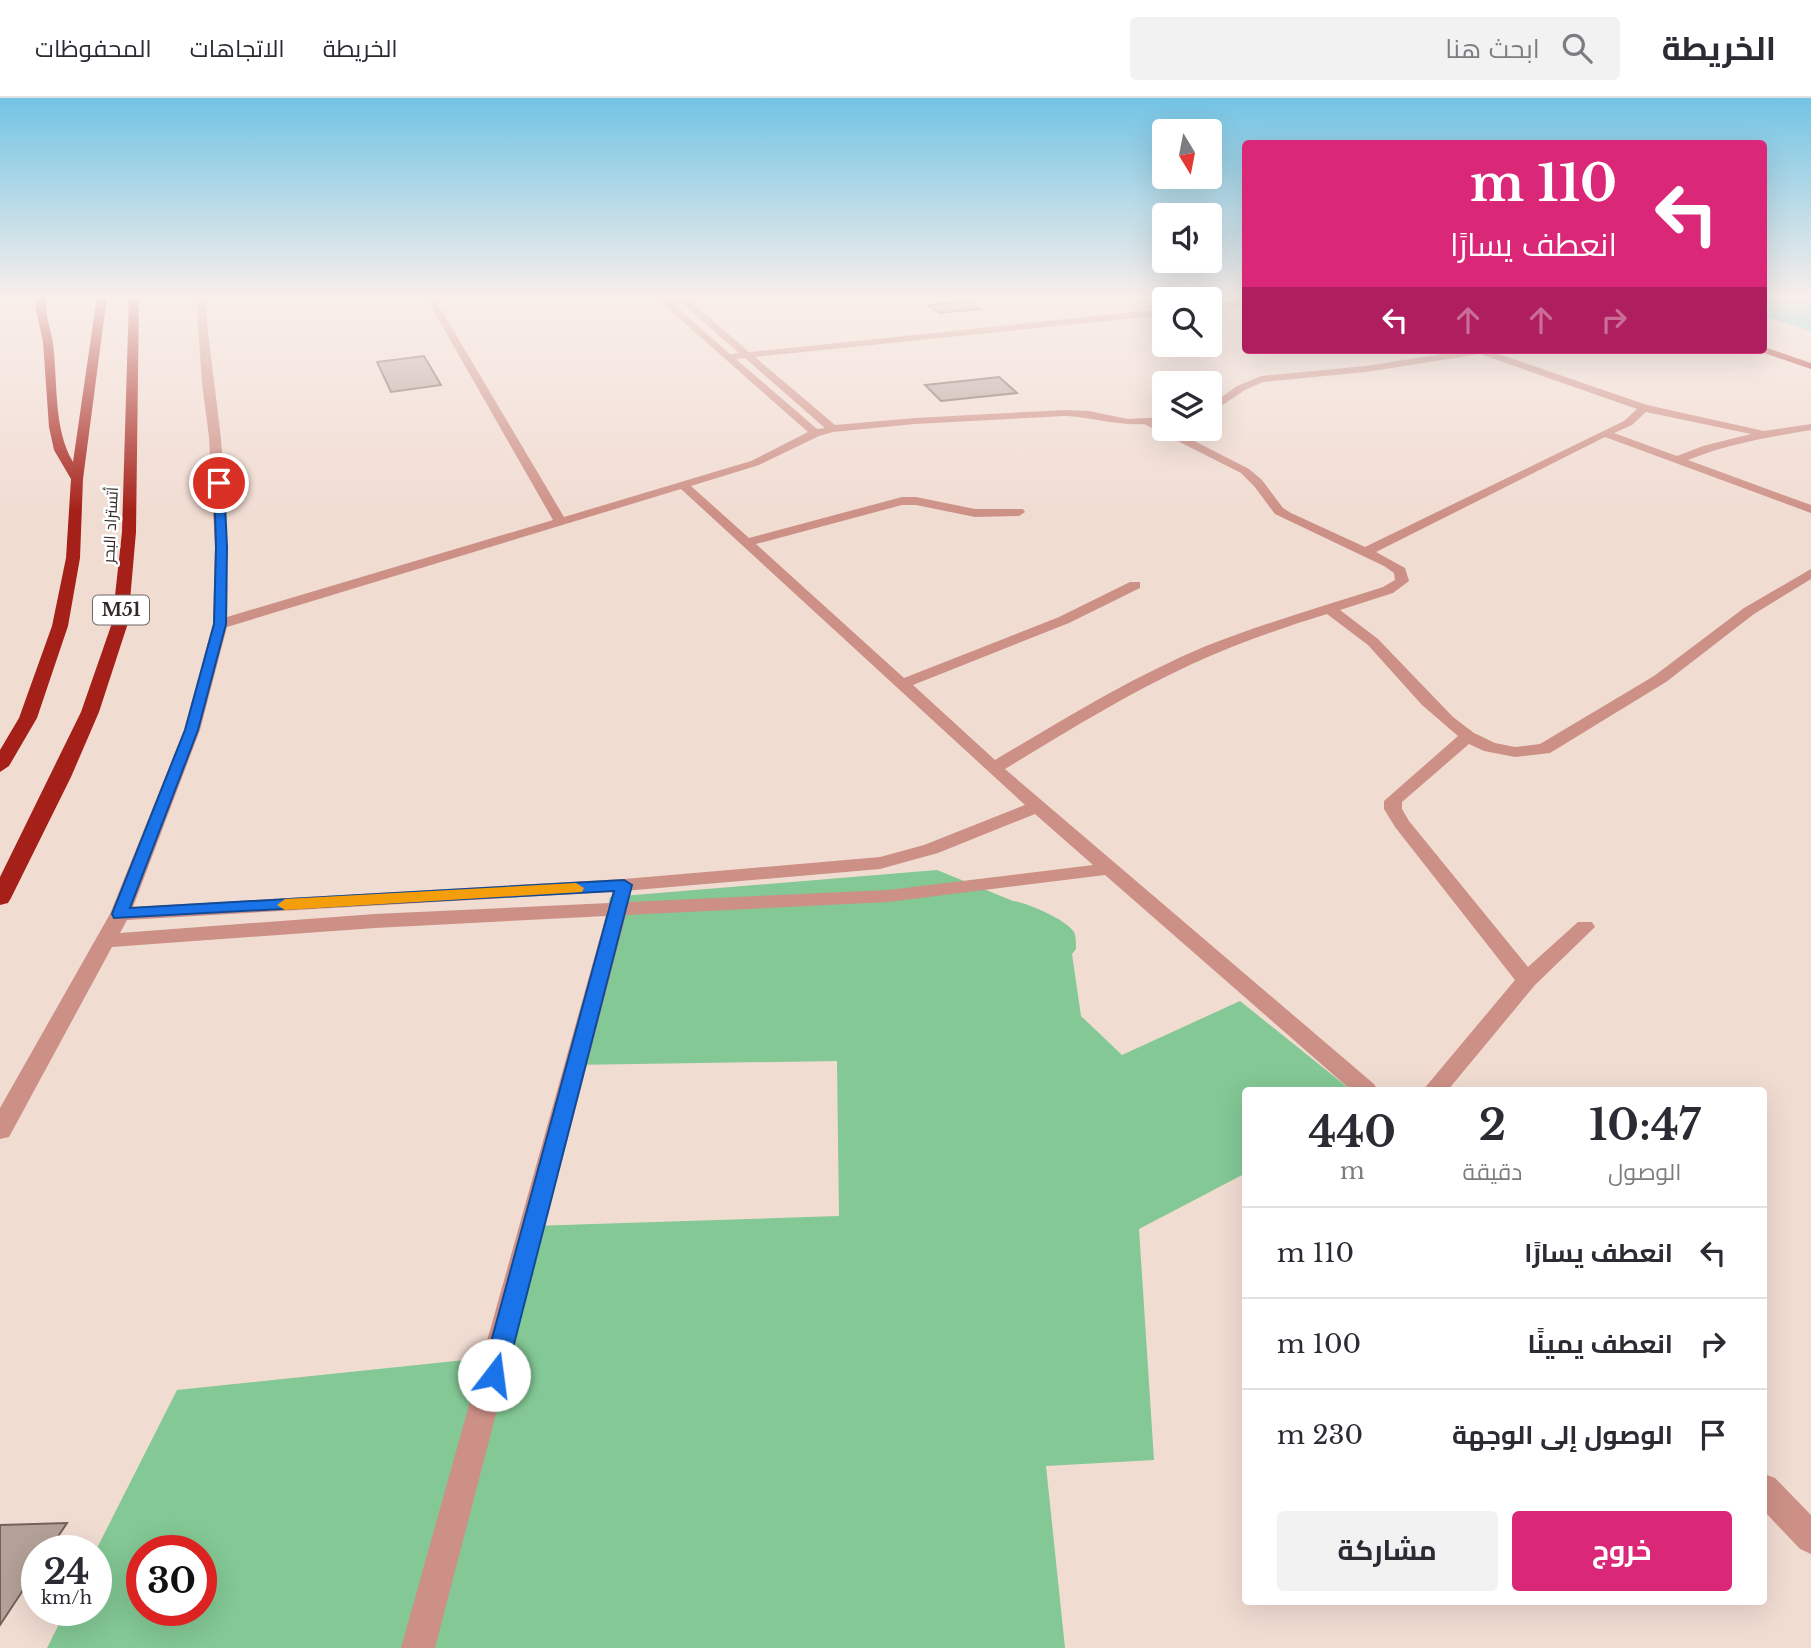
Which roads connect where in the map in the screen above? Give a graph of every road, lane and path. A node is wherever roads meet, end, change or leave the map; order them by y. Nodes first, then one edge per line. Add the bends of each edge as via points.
1 (50, 368) edge
2 (92, 368) edge
3 (132, 368) edge
4 (207, 368) edge
5 (471, 368) edge
6 (741, 368) edge
7 (764, 368) edge
8 (1373, 368) edge
9 (1529, 368) edge
10 (1222, 402) edge
11 (1644, 408) junction
12 (1152, 420) edge
13 (1147, 421) junction
14 (1811, 427) edge
15 (833, 429) junction
16 (815, 433) junction
17 (1604, 433) junction
18 (1764, 434) junction
19 (1675, 461) junction
20 (77, 479) junction
21 (683, 485) junction
22 (1811, 509) edge
23 (1019, 512) dead end
24 (560, 521) junction
25 (745, 542) junction
26 (1366, 552) junction
27 (1811, 573) edge
28 (1135, 585) dead end
29 (1330, 609) junction
30 (220, 624) junction
31 (902, 684) junction
32 (1467, 737) junction
33 (0, 766) edge
34 (994, 768) junction
35 (1037, 807) junction
36 (1108, 869) junction
37 (621, 897) junction
38 (0, 898) edge
39 (120, 914) junction
40 (1585, 927) dead end
41 (104, 941) junction
42 (1527, 980) junction
43 (1362, 1087) edge
44 (1438, 1087) edge
45 (0, 1130) edge
46 (1767, 1492) edge
47 (1811, 1538) edge
48 (418, 1648) edge

1 - 20 highway via 60,450
2 - 20 highway, أتستراد البحر / M51
3 - 38 highway, أتستراد البحر / M51 via 129,532 120,623 90,712
4 - 30 street via 221,506
5 - 24 street
6 - 16 street
7 - 15 street
8 - 10 street via 1261,379
9 - 11 street
11 - 17 street via 1628,423
11 - 18 street
12 - 13 street
13 - 15 street via 1065,413
13 - 26 street via 1252,476 1287,516
14 - 18 street
15 - 16 street
16 - 21 street via 755,463
17 - 19 street
17 - 26 street
18 - 19 street
19 - 22 street
20 - 33 highway, أتستراد البحر / M51 via 73,558 61,626 28,718
21 - 24 street
21 - 25 street
23 - 25 street via 975,513 902,501
24 - 30 street
25 - 31 street
26 - 29 street via 1400,571 1402,581
27 - 32 street via 1749,611 1660,679 1544,749 1506,753
28 - 31 street via 1064,620
29 - 32 street via 1373,641
29 - 34 street via 1188,660 1129,688
30 - 39 street via 192,730
31 - 34 street
32 - 42 street via 1399,795 1393,809
34 - 35 street
35 - 36 street
35 - 37 street via 931,849 880,863
36 - 37 street via 888,896
36 - 43 street
37 - 39 street
37 - 41 street
37 - 48 street
39 - 41 street
40 - 42 street
41 - 45 street
42 - 44 street
46 - 47 street

